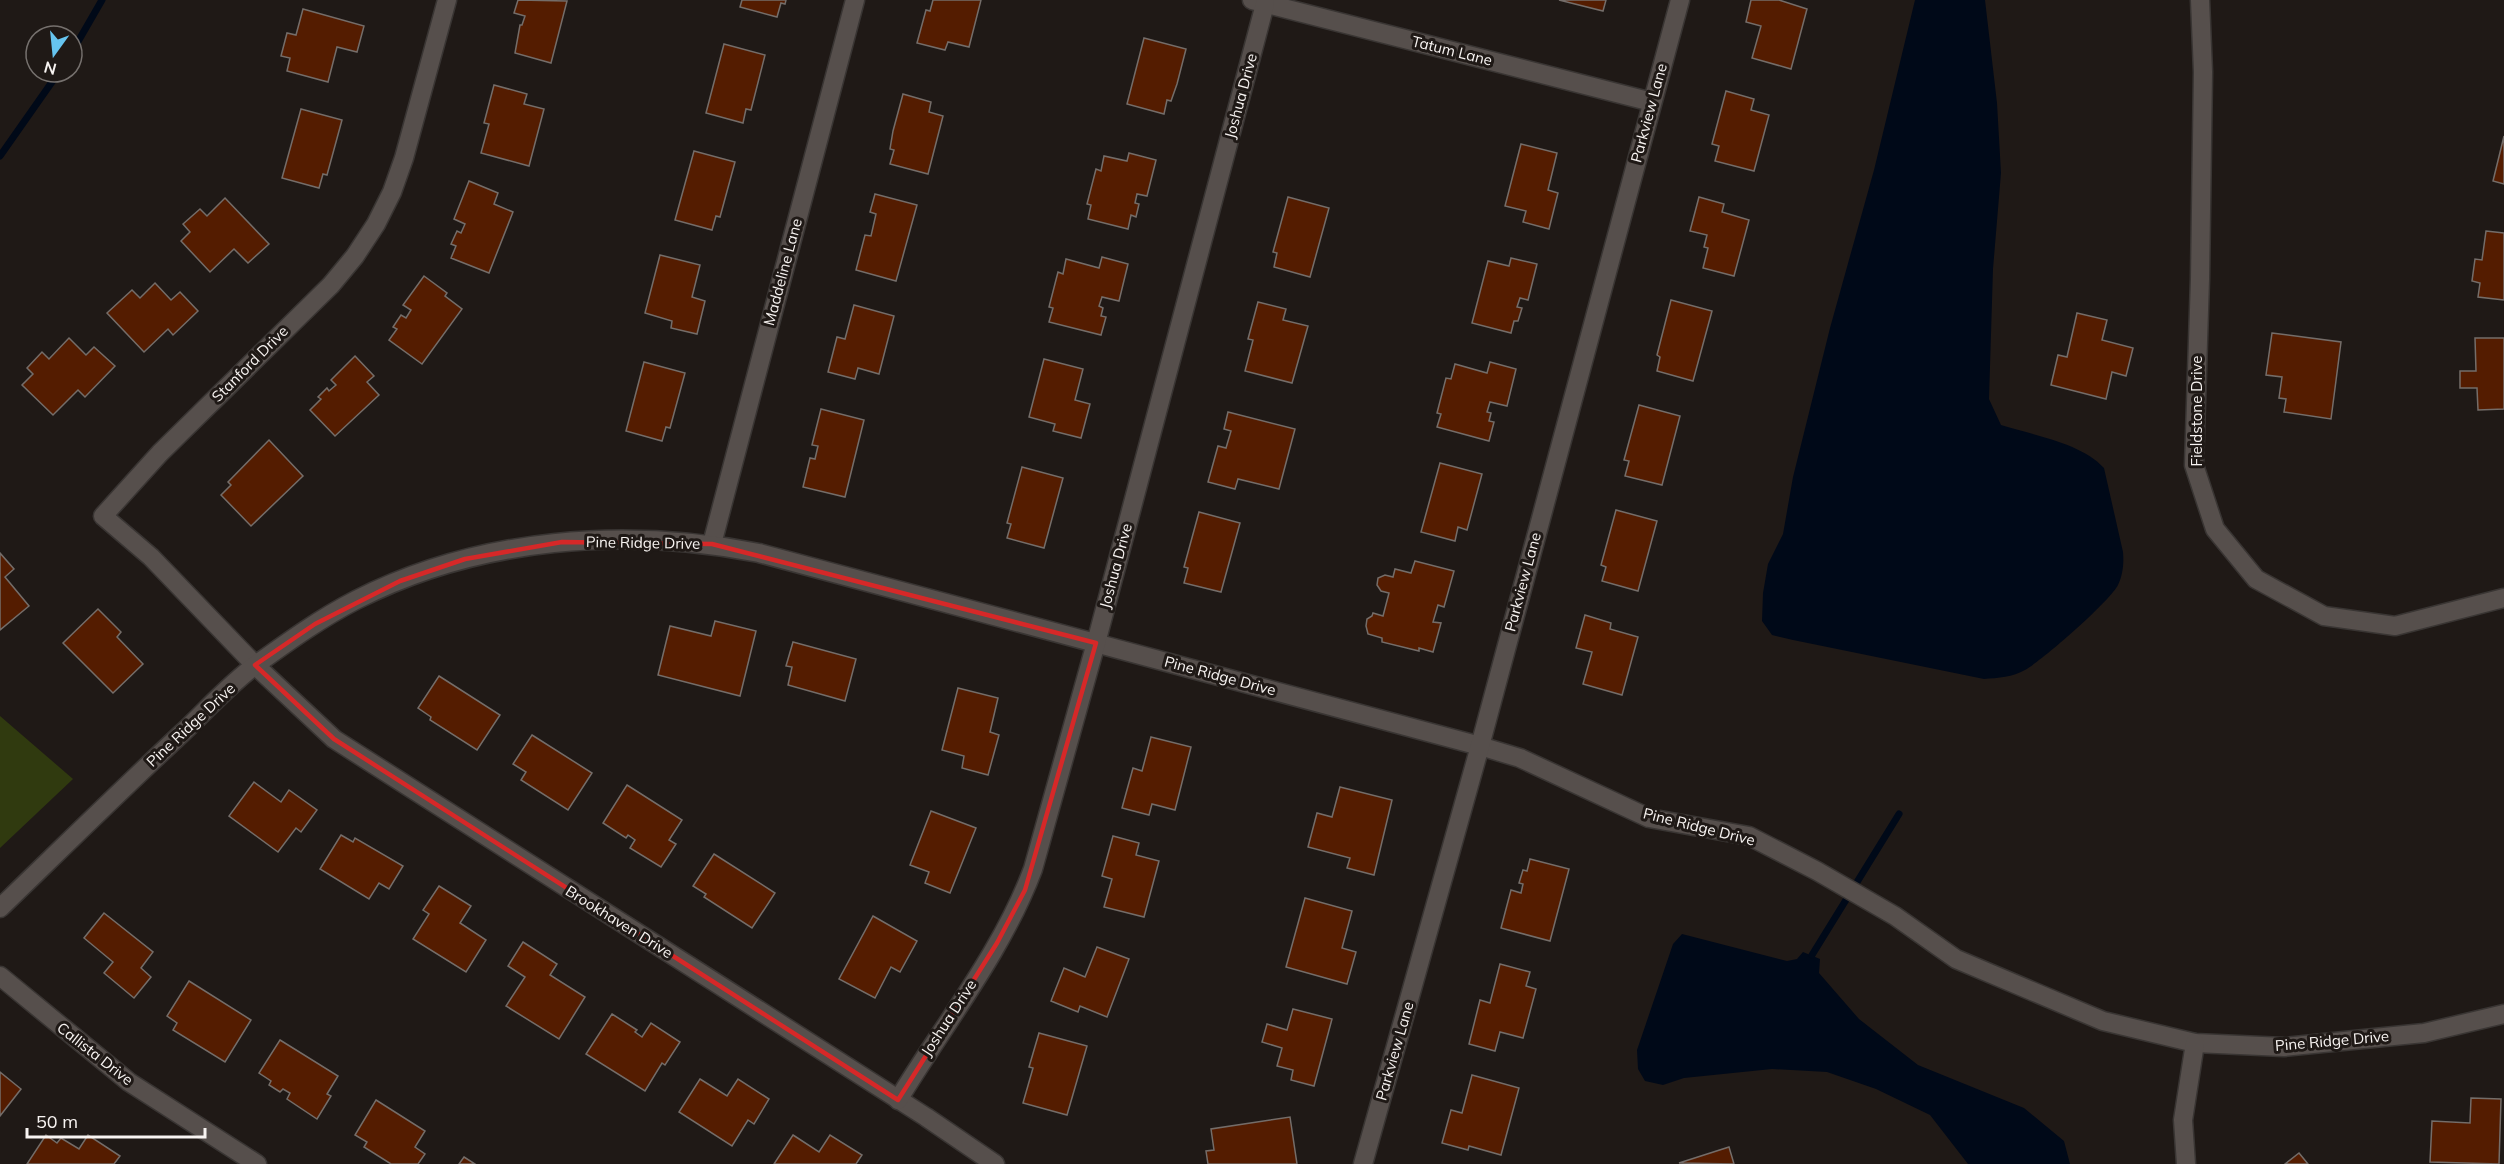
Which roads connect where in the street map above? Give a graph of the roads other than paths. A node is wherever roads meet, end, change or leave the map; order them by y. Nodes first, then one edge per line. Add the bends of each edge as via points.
1 (447, 0) edge
2 (855, 0) edge
3 (1680, 0) edge
4 (2200, 0) edge
5 (1259, 2) edge
6 (1652, 102) junction
7 (712, 544) junction
8 (2504, 598) edge
9 (1096, 643) junction
10 (255, 665) junction
11 (1480, 746) junction
12 (0, 908) edge
13 (0, 976) edge
14 (2504, 1014) edge
15 (2195, 1043) junction
16 (898, 1100) junction
17 (257, 1164) edge
18 (995, 1164) edge
19 (1363, 1164) edge
20 (2186, 1164) edge

1 - 10 street, Stanford Drive via 392,192 355,256 103,516 151,557
2 - 7 street, Maddeline Lane
3 - 6 street, Parkview Lane
4 - 8 street, Fieldstone Drive via 2203,72 2194,465 2215,529 2256,579 2324,616 2396,626
5 - 6 street, Tatum Lane
5 - 9 street, Joshua Drive
6 - 11 street, Parkview Lane
7 - 9 street, Pine Ridge Drive via 759,553
7 - 10 street, Pine Ridge Drive via 661,540 562,542 465,559 358,599
9 - 11 street, Pine Ridge Drive
9 - 16 street, Joshua Drive via 1025,890 998,943
10 - 12 street, Pine Ridge Drive
10 - 16 street, Brookhaven Drive via 334,739
11 - 15 street, Pine Ridge Drive via 1520,758 1649,818 1749,836 1895,916 1956,959 2103,1021
11 - 19 street, Parkview Lane
13 - 17 street, Callista Drive via 129,1083
14 - 15 street, Pine Ridge Drive via 2424,1033 2296,1046
15 - 20 street via 2183,1120
16 - 18 street, Brookhaven Drive

